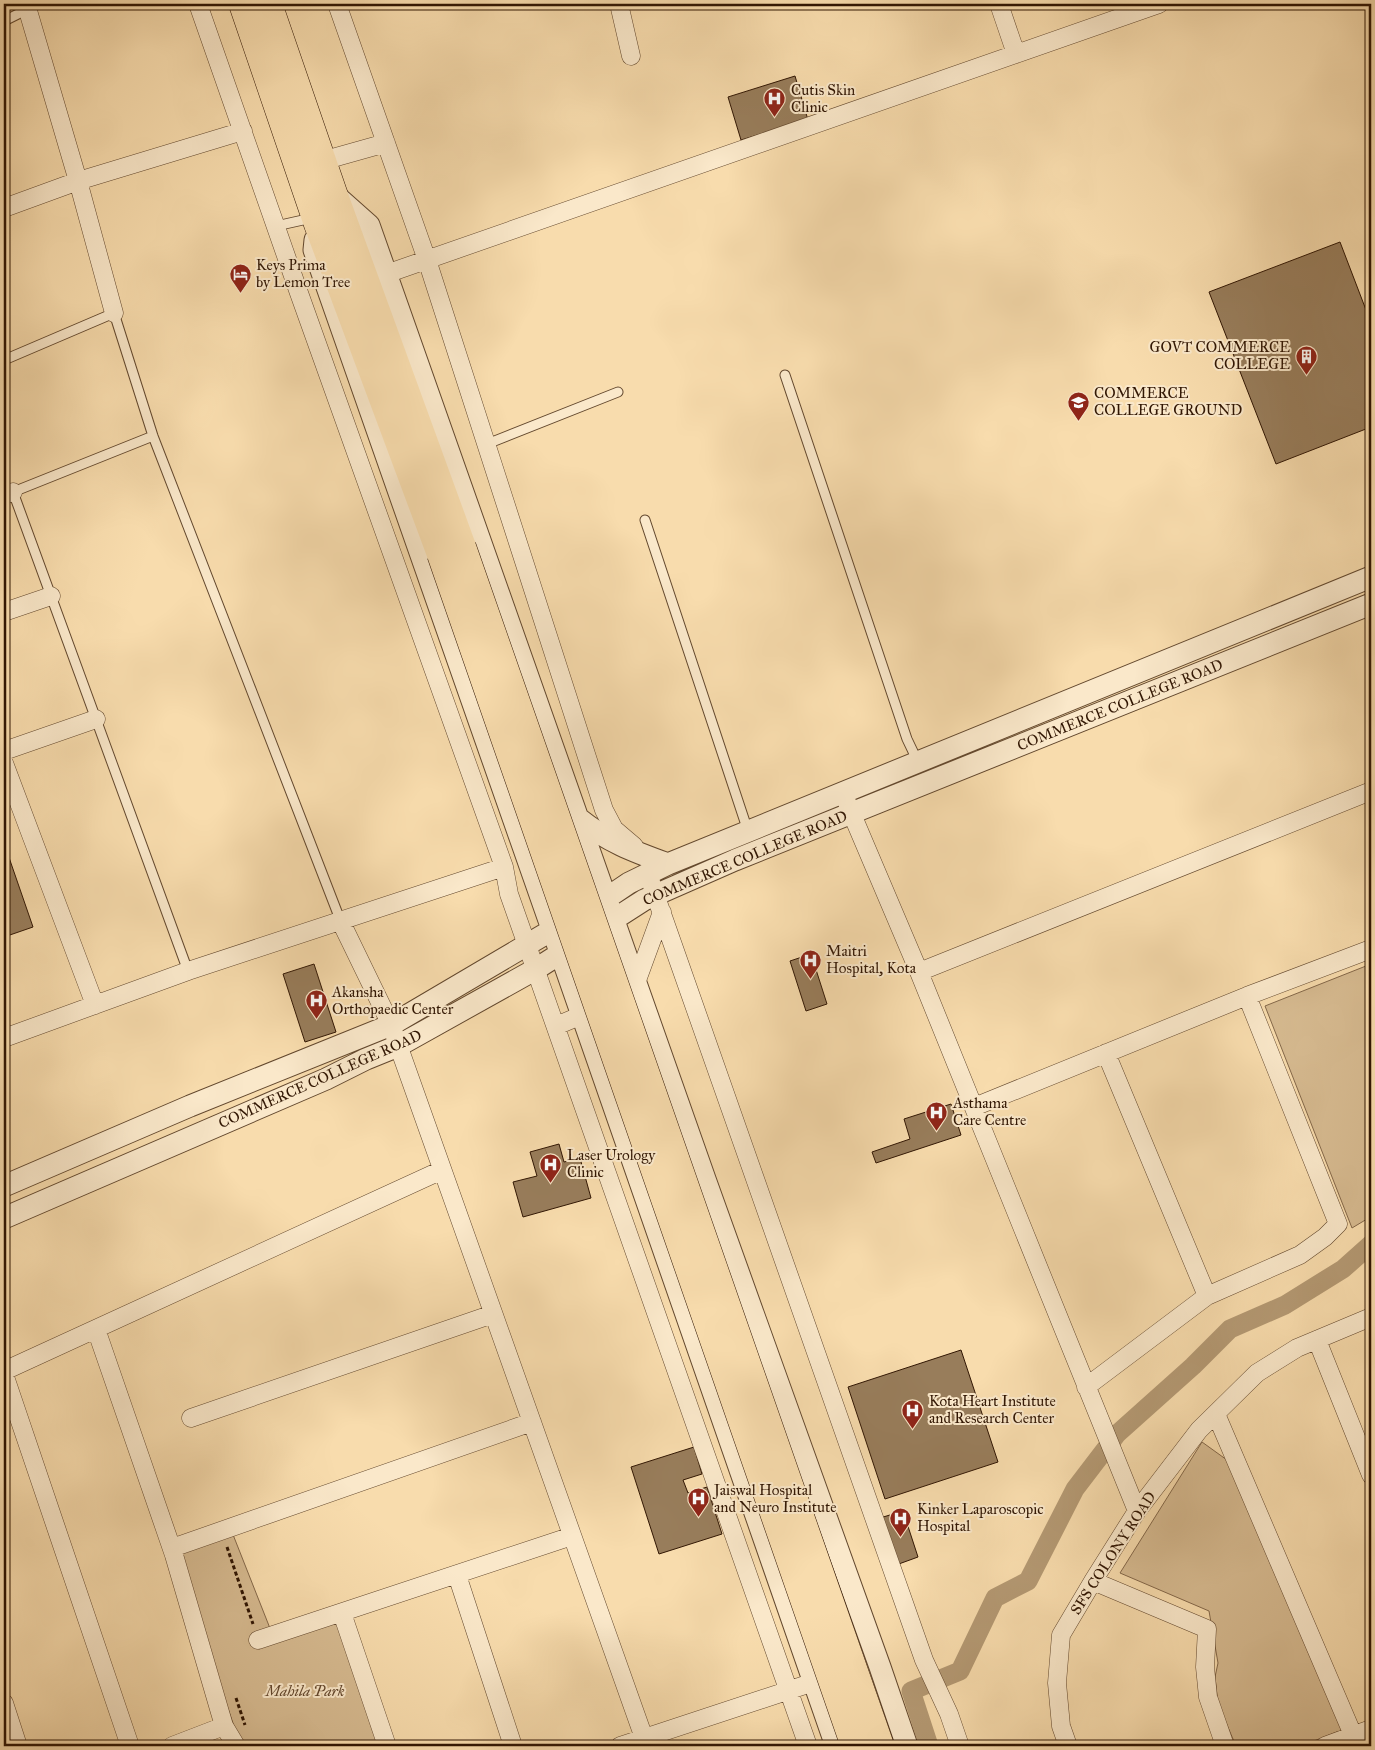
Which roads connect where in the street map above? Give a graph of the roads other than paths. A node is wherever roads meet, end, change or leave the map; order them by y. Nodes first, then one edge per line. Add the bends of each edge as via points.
1 (198, 4) edge
2 (243, 4) edge
3 (268, 4) edge
4 (337, 4) edge
5 (619, 4) edge
6 (998, 4) edge
7 (1159, 4) edge
8 (27, 6) edge
9 (4, 21) edge
10 (1016, 54) junction
11 (632, 56) dead end
12 (243, 131) junction
13 (386, 143) junction
14 (322, 161) junction
15 (78, 181) junction
16 (333, 193) junction
17 (4, 208) edge
18 (317, 220) junction
19 (276, 226) junction
20 (420, 262) junction
21 (389, 273) junction
22 (114, 313) junction
23 (4, 360) edge
24 (786, 374) dead end
25 (618, 392) dead end
26 (153, 436) junction
27 (487, 444) junction
28 (8, 494) edge
29 (645, 520) dead end
30 (451, 551) junction
31 (1371, 577) edge
32 (51, 596) junction
33 (1371, 604) edge
34 (4, 612) edge
35 (96, 719) junction
36 (4, 752) edge
37 (4, 763) edge
38 (918, 763) junction
39 (1371, 791) edge
40 (843, 793) junction
41 (852, 813) junction
42 (578, 818) junction
43 (748, 832) junction
44 (640, 860) junction
45 (504, 867) junction
46 (606, 900) junction
47 (659, 904) junction
48 (614, 920) junction
49 (341, 922) junction
50 (552, 929) junction
51 (527, 943) junction
52 (1371, 949) edge
53 (561, 953) junction
54 (536, 968) junction
55 (188, 971) junction
56 (919, 972) junction
57 (636, 983) junction
58 (1247, 996) junction
59 (95, 1005) junction
60 (582, 1014) junction
61 (391, 1024) junction
62 (556, 1026) junction
63 (4, 1038) edge
64 (398, 1046) junction
65 (1106, 1054) junction
66 (974, 1108) junction
67 (442, 1170) junction
68 (4, 1186) edge
69 (4, 1218) edge
70 (1207, 1296) junction
71 (493, 1314) junction
72 (1371, 1317) edge
73 (96, 1329) junction
74 (1317, 1340) junction
75 (4, 1373) edge
76 (1086, 1387) junction
77 (1216, 1414) junction
78 (191, 1418) dead end
79 (532, 1422) junction
80 (1371, 1475) edge
81 (1137, 1511) junction
82 (572, 1536) junction
83 (172, 1548) junction
84 (456, 1575) junction
85 (1092, 1581) junction
86 (342, 1613) junction
87 (258, 1640) road end
88 (814, 1682) junction
89 (788, 1691) junction
90 (4, 1703) edge
91 (224, 1726) junction
92 (1371, 1728) edge
93 (1353, 1735) junction
94 (644, 1738) junction
95 (18, 1746) edge
96 (130, 1746) edge
97 (172, 1746) edge
98 (236, 1746) edge
99 (386, 1746) edge
100 (513, 1746) edge
101 (622, 1746) edge
102 (808, 1746) edge
103 (836, 1746) edge
104 (856, 1746) edge
105 (880, 1746) edge
106 (907, 1746) edge
107 (960, 1746) edge
108 (1068, 1746) edge
109 (1226, 1746) edge
110 (1325, 1746) edge

1 - 12 street
2 - 18 main road
3 - 14 main road
4 - 13 street
5 - 11 street
6 - 10 street
7 - 10 street
8 - 9 lane
8 - 15 street
10 - 20 street
12 - 15 street
12 - 19 street
13 - 14 street
13 - 20 street
14 - 16 main road
15 - 17 street
15 - 22 street
16 - 21 street via 368,225
16 - 30 main road
18 - 19 lane
18 - 30 main road
18 - 50 street via 314,250
19 - 45 street
20 - 21 street
20 - 27 street
21 - 42 street
22 - 23 lane
22 - 26 lane
24 - 38 lane via 907,739
25 - 27 lane
26 - 28 lane
26 - 49 lane
27 - 44 street via 604,810 614,829
28 - 32 lane
29 - 43 lane
30 - 104 main road, bridge
30 - 105 main road, bridge
31 - 38 street
32 - 34 street
32 - 35 lane
33 - 41 street, COMMERCE COLLEGE ROAD
35 - 36 street
35 - 55 lane
37 - 59 street
38 - 40 street
39 - 56 street
40 - 41 street
40 - 43 street
41 - 47 street, COMMERCE COLLEGE ROAD via 735,860
41 - 56 street
42 - 44 street via 597,834
42 - 46 street
43 - 44 street via 668,864
44 - 46 street via 629,883
44 - 47 street
45 - 49 street
45 - 51 street via 509,894
46 - 48 street
46 - 50 street
47 - 48 street, COMMERCE COLLEGE ROAD via 644,900
47 - 57 street
47 - 107 street via 924,1660
48 - 53 street, COMMERCE COLLEGE ROAD
48 - 57 street
49 - 55 street
49 - 61 street
50 - 51 street
50 - 53 street
51 - 54 street
51 - 61 street
52 - 58 street
53 - 54 street, COMMERCE COLLEGE ROAD
53 - 60 street
54 - 62 street
54 - 64 street, COMMERCE COLLEGE ROAD
55 - 59 street
56 - 66 street
57 - 106 street
58 - 65 street
58 - 70 street via 1338,1224 1300,1255
59 - 63 street
60 - 62 street
60 - 88 street
61 - 64 street
61 - 68 street
62 - 89 street
64 - 67 street
64 - 69 street, COMMERCE COLLEGE ROAD
65 - 66 street
65 - 70 street
66 - 76 street
67 - 71 street
67 - 73 street
70 - 76 street
71 - 78 street
71 - 79 street
72 - 74 street, SFS COLONY ROAD
73 - 75 street
73 - 83 street
74 - 77 street, SFS COLONY ROAD via 1296,1348 1257,1373
74 - 80 street
75 - 96 street
76 - 81 street
77 - 81 street, SFS COLONY ROAD via 1199,1430
77 - 93 street
79 - 82 street
79 - 83 street
81 - 85 street, SFS COLONY ROAD
82 - 84 street
82 - 94 street
83 - 91 street
84 - 86 street
84 - 100 street
85 - 108 street, SFS COLONY ROAD via 1061,1635 1057,1683 1061,1726
85 - 109 street via 1207,1629 1205,1668 1208,1697
86 - 87 street
86 - 99 street
88 - 89 street
88 - 103 street
89 - 94 street
89 - 102 street
90 - 95 street
91 - 97 street
91 - 98 street
92 - 93 street
93 - 110 street
94 - 101 street

